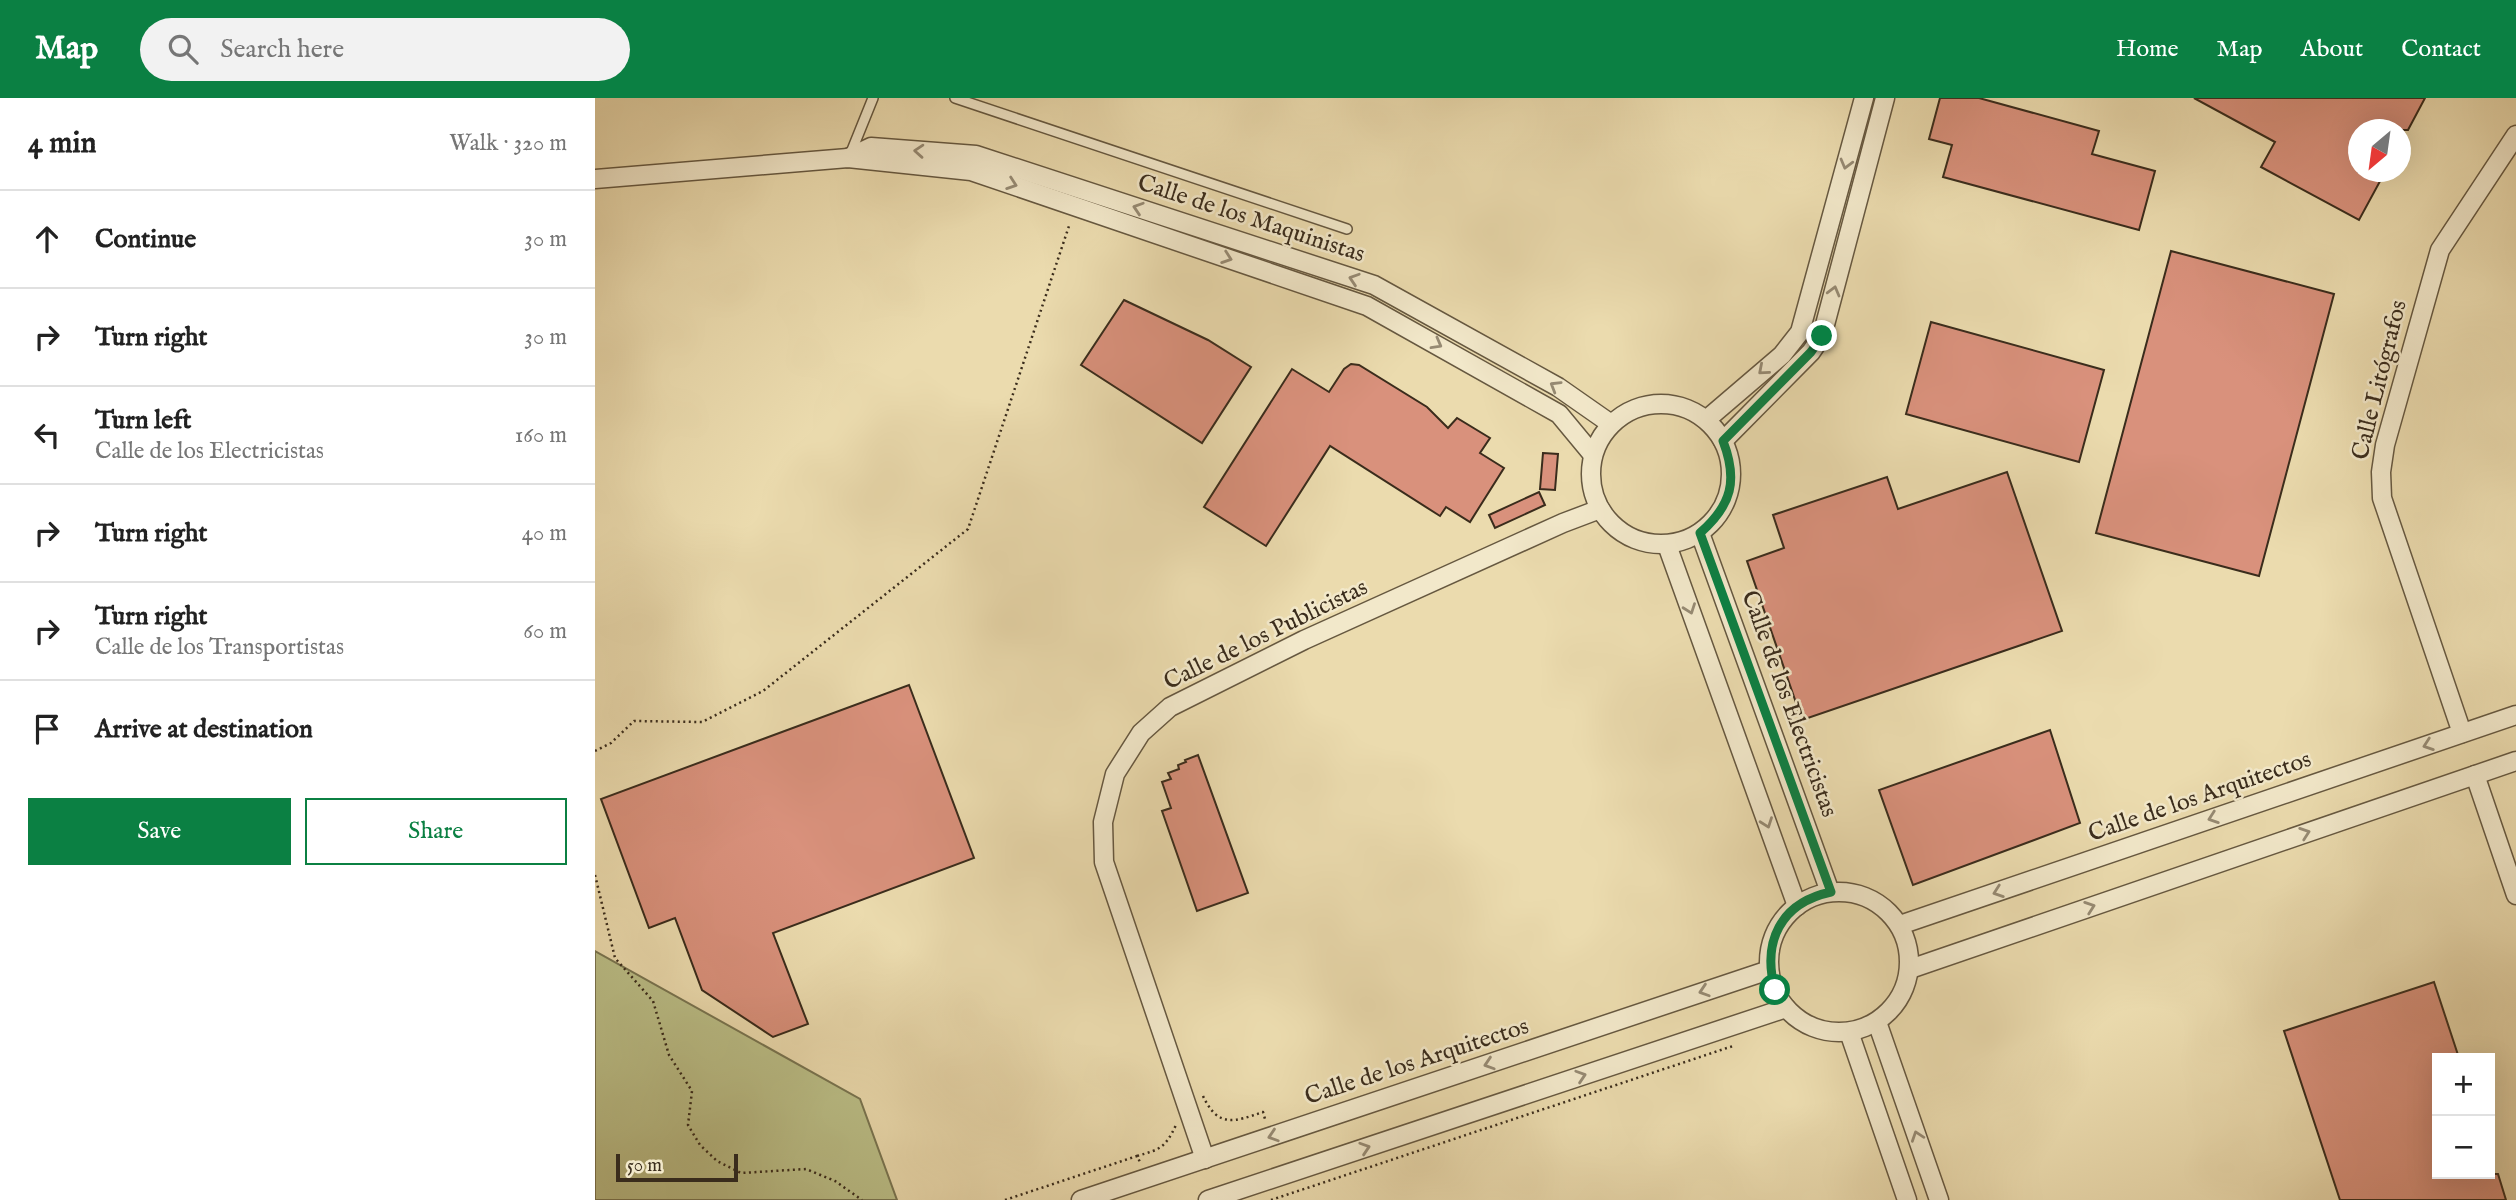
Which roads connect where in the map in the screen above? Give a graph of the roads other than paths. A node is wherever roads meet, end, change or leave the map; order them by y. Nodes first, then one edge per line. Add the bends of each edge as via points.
1 (873, 98) edge
2 (955, 98) edge
3 (1864, 98) edge
4 (1885, 98) edge
5 (2516, 135) edge
6 (848, 158) junction
7 (595, 179) edge
8 (1346, 229) dead end
9 (1706, 420) junction
10 (1611, 424) junction
11 (1723, 441) junction
12 (1593, 455) junction
13 (1600, 509) junction
14 (1700, 533) junction
15 (1667, 545) junction
16 (2516, 715) edge
17 (2462, 733) junction
18 (2516, 761) edge
19 (2475, 775) junction
20 (1831, 892) junction
21 (2516, 895) edge
22 (1797, 906) junction
23 (1900, 925) junction
24 (1910, 969) junction
25 (1769, 970) junction
26 (1786, 1008) junction
27 (1878, 1021) junction
28 (1849, 1032) junction
29 (1205, 1158) junction
30 (1217, 1198) edge
31 (1081, 1200) edge
32 (1907, 1200) edge
33 (1939, 1200) edge

1 - 6 lane
2 - 8 lane
3 -> 9 street via 1800,332 1782,355
11 -> 4 street via 1822,336
5 - 17 street, Calle Litógrafos via 2440,250 2381,472 2382,498
6 - 7 street, Calle de los Maquinistas
10 -> 6 street, Calle de los Maquinistas via 1558,387 1374,285 976,155 871,147
6 -> 12 street, Calle de los Maquinistas via 971,171 1367,306 1559,414
9 - 10 street via 1668,404 1647,405
9 - 11 street
10 - 12 street
11 - 14 street via 1732,481 1727,501
12 - 13 street via 1593,492
13 - 15 street via 1628,537
13 - 29 street, Calle de los Publicistas via 1304,640 1170,707 1141,733 1115,774 1103,822 1104,862
14 - 15 street
14 - 20 street, Calle de los Electricistas
15 -> 22 street
16 - 17 street, Calle de los Arquitectos
17 -> 23 street, Calle de los Arquitectos
18 - 19 street
19 - 21 street
24 -> 19 street
20 - 22 street
20 - 23 street via 1870,898
22 - 25 street via 1780,923 1771,946
23 - 24 street
24 - 27 street via 1905,989
25 - 26 street
25 -> 29 street, Calle de los Arquitectos
26 - 28 street via 1804,1023 1826,1031
30 -> 26 street
27 - 28 street
33 -> 27 street
28 - 32 street
29 - 31 street, Calle de los Arquitectos

